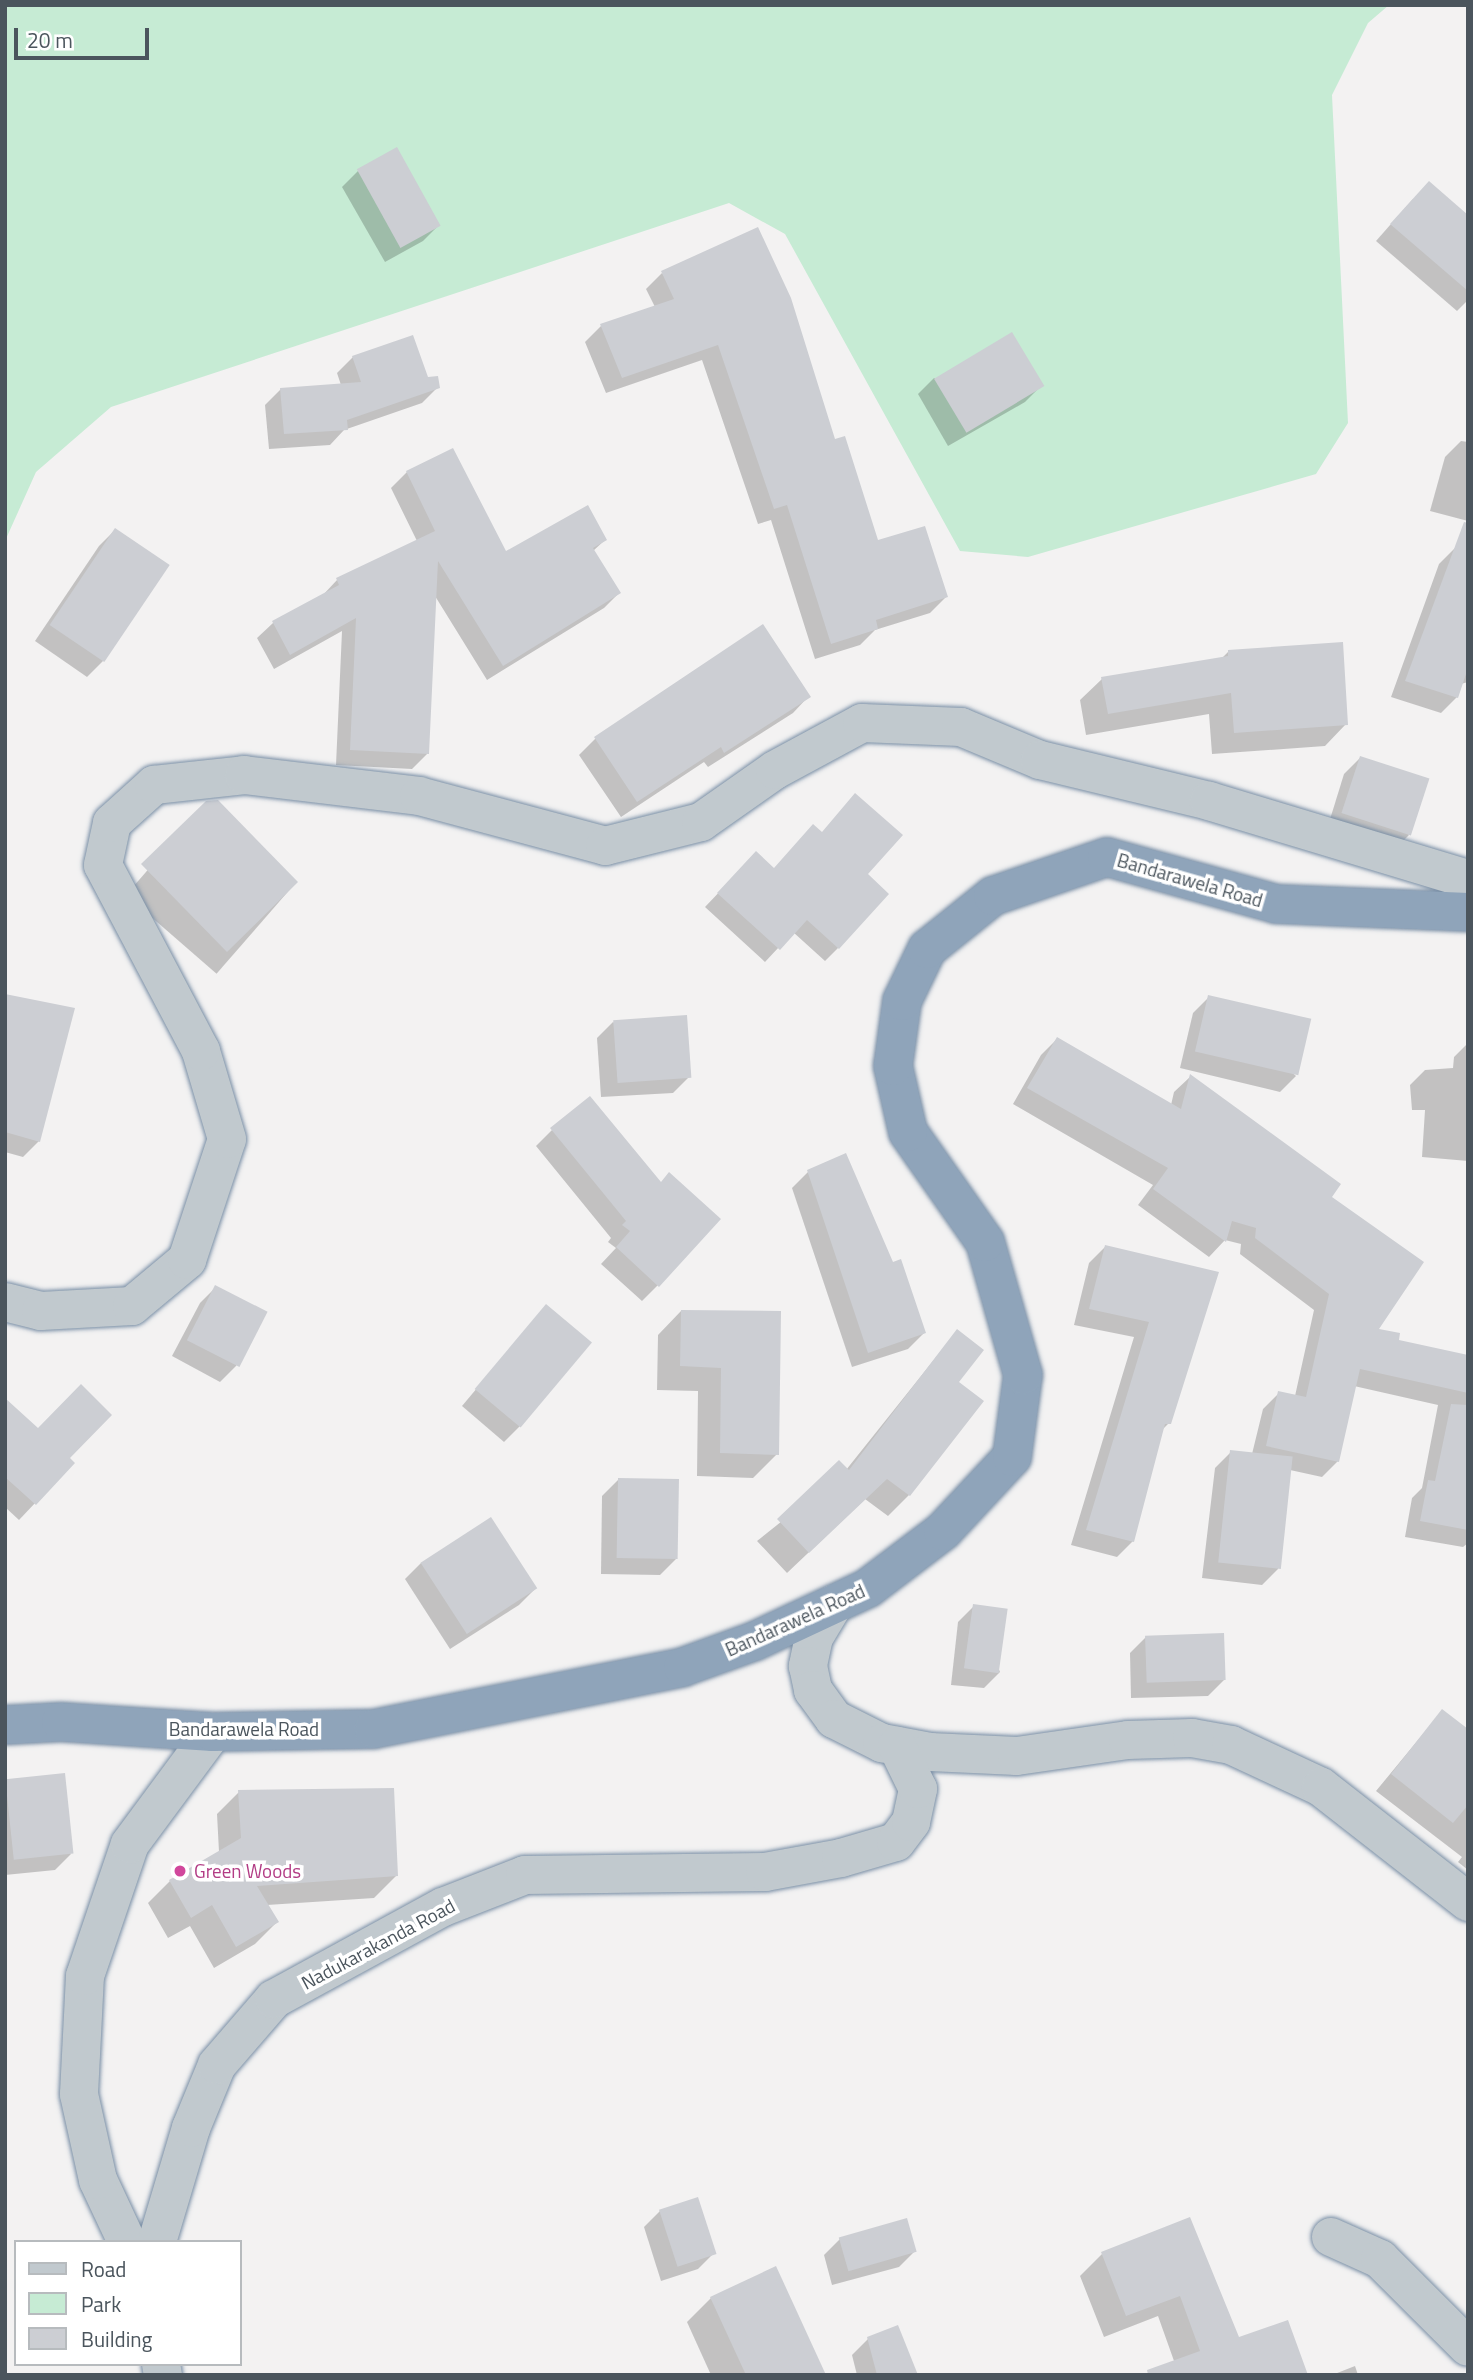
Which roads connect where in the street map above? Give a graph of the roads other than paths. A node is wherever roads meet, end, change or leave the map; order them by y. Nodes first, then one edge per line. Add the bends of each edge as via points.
1 (1468, 879) edge
2 (1468, 912) edge
3 (5, 1302) edge
4 (834, 1604) junction
5 (5, 1725) edge
6 (213, 1732) junction
7 (897, 1746) junction
8 (1468, 1902) edge
9 (1332, 2237) dead end
10 (126, 2240) edge
11 (158, 2240) edge
12 (1468, 2347) edge

1 - 3 lane via 1209,801 1040,760 961,727 862,723 775,770 701,822 605,846 419,796 244,775 154,785 112,823 103,865 201,1051 227,1139 187,1260 132,1306 41,1311
2 - 4 highway, Bandarawela Road via 1276,904 1107,857 993,896 927,949 902,1001 893,1066 908,1132 985,1242 1023,1375 1016,1430 1012,1457 943,1531 868,1588
4 - 6 highway, Bandarawela Road via 755,1641 683,1667 374,1728
4 - 7 lane via 814,1637 808,1666 813,1690 834,1719
5 - 6 highway, Bandarawela Road via 61,1722
6 - 10 lane via 130,1844 85,1976 79,2094 98,2180
7 - 8 lane via 1017,1756 1128,1740 1192,1738 1231,1745 1321,1787
7 - 11 lane, Nadukarakanda Road via 918,1788 911,1822 896,1842 765,1872 525,1875 443,1907 274,1999 217,2065 191,2128
9 - 12 lane via 1380,2259

